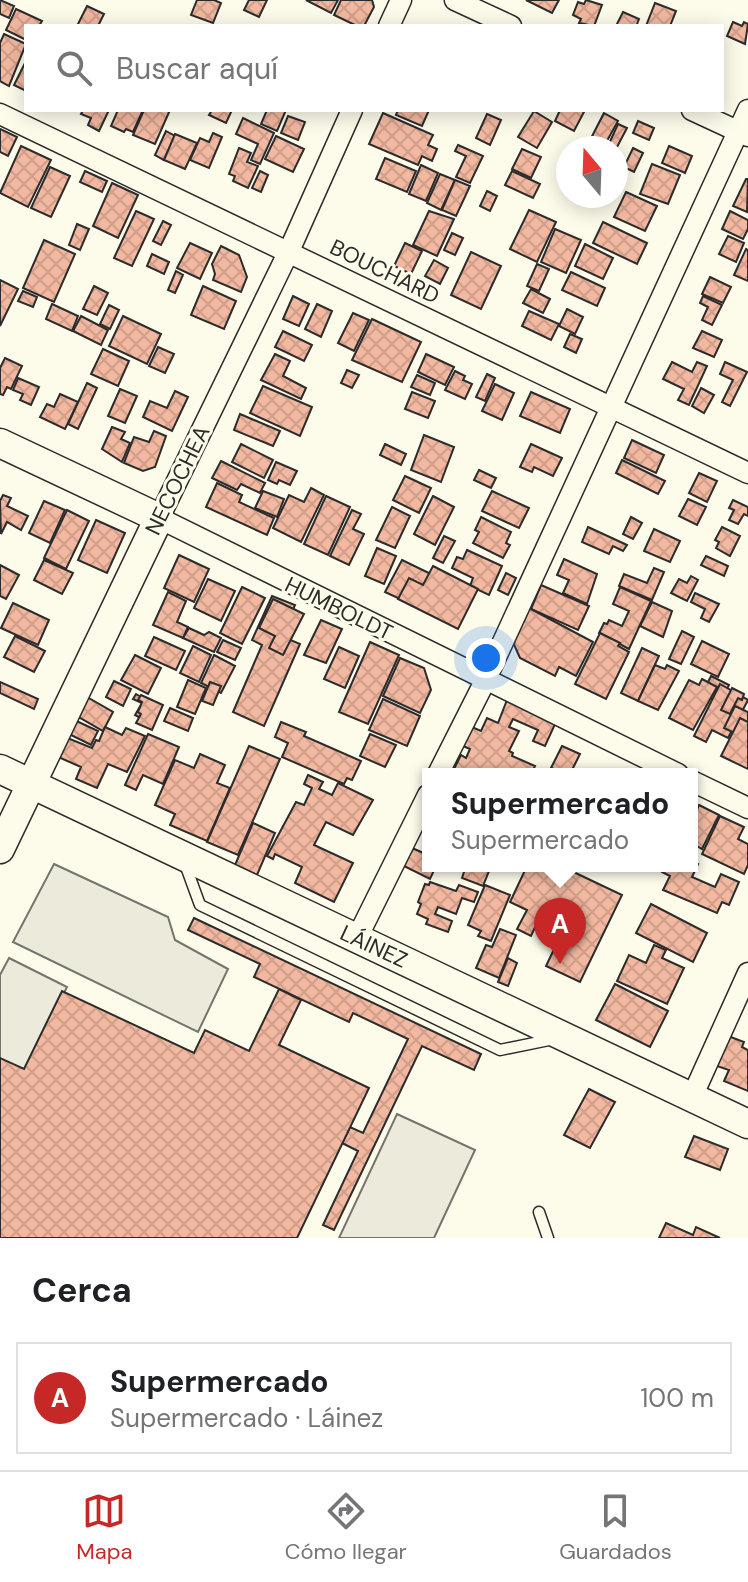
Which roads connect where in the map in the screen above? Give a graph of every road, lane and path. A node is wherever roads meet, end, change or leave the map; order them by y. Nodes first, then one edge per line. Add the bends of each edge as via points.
1 (401, 0) edge
2 (455, 0) edge
3 (390, 24) edge
4 (507, 24) edge
5 (748, 110) edge
6 (351, 112) edge
7 (696, 112) edge
8 (0, 114) edge
9 (743, 134) edge
10 (289, 251) junction
11 (611, 407) junction
12 (0, 443) edge
13 (748, 473) edge
14 (159, 518) junction
15 (485, 681) junction
16 (441, 768) edge
17 (666, 768) edge
18 (0, 769) edge
19 (31, 783) junction
20 (698, 784) edge
21 (422, 807) edge
22 (748, 808) edge
23 (0, 849) edge
24 (181, 855) junction
25 (357, 938) junction
26 (748, 973) edge
27 (566, 1037) junction
28 (692, 1097) junction
29 (748, 1124) edge
30 (539, 1212) dead end
31 (548, 1238) edge

1 - 3 street
2 - 4 street
5 - 9 street
6 - 10 street, NECOCHEA
7 - 9 street
8 - 10 street, BOUCHARD
9 - 11 street
10 - 11 street, BOUCHARD
10 - 14 street, NECOCHEA
11 - 13 street, BOUCHARD
11 - 15 street
12 - 14 main road, HUMBOLDT
14 - 15 street, HUMBOLDT
14 - 19 main road, NECOCHEA
15 - 16 street
15 - 17 street, HUMBOLDT
18 - 19 main road, LÁINEZ
19 - 23 main road, NECOCHEA
19 - 24 main road, LÁINEZ
20 - 22 street
21 - 25 street
24 - 25 main road, LÁINEZ
24 - 27 lane via 200,905 500,1050
25 - 27 main road, LÁINEZ
26 - 28 street
27 - 28 main road, LÁINEZ
28 - 29 main road, LÁINEZ
30 - 31 lane

